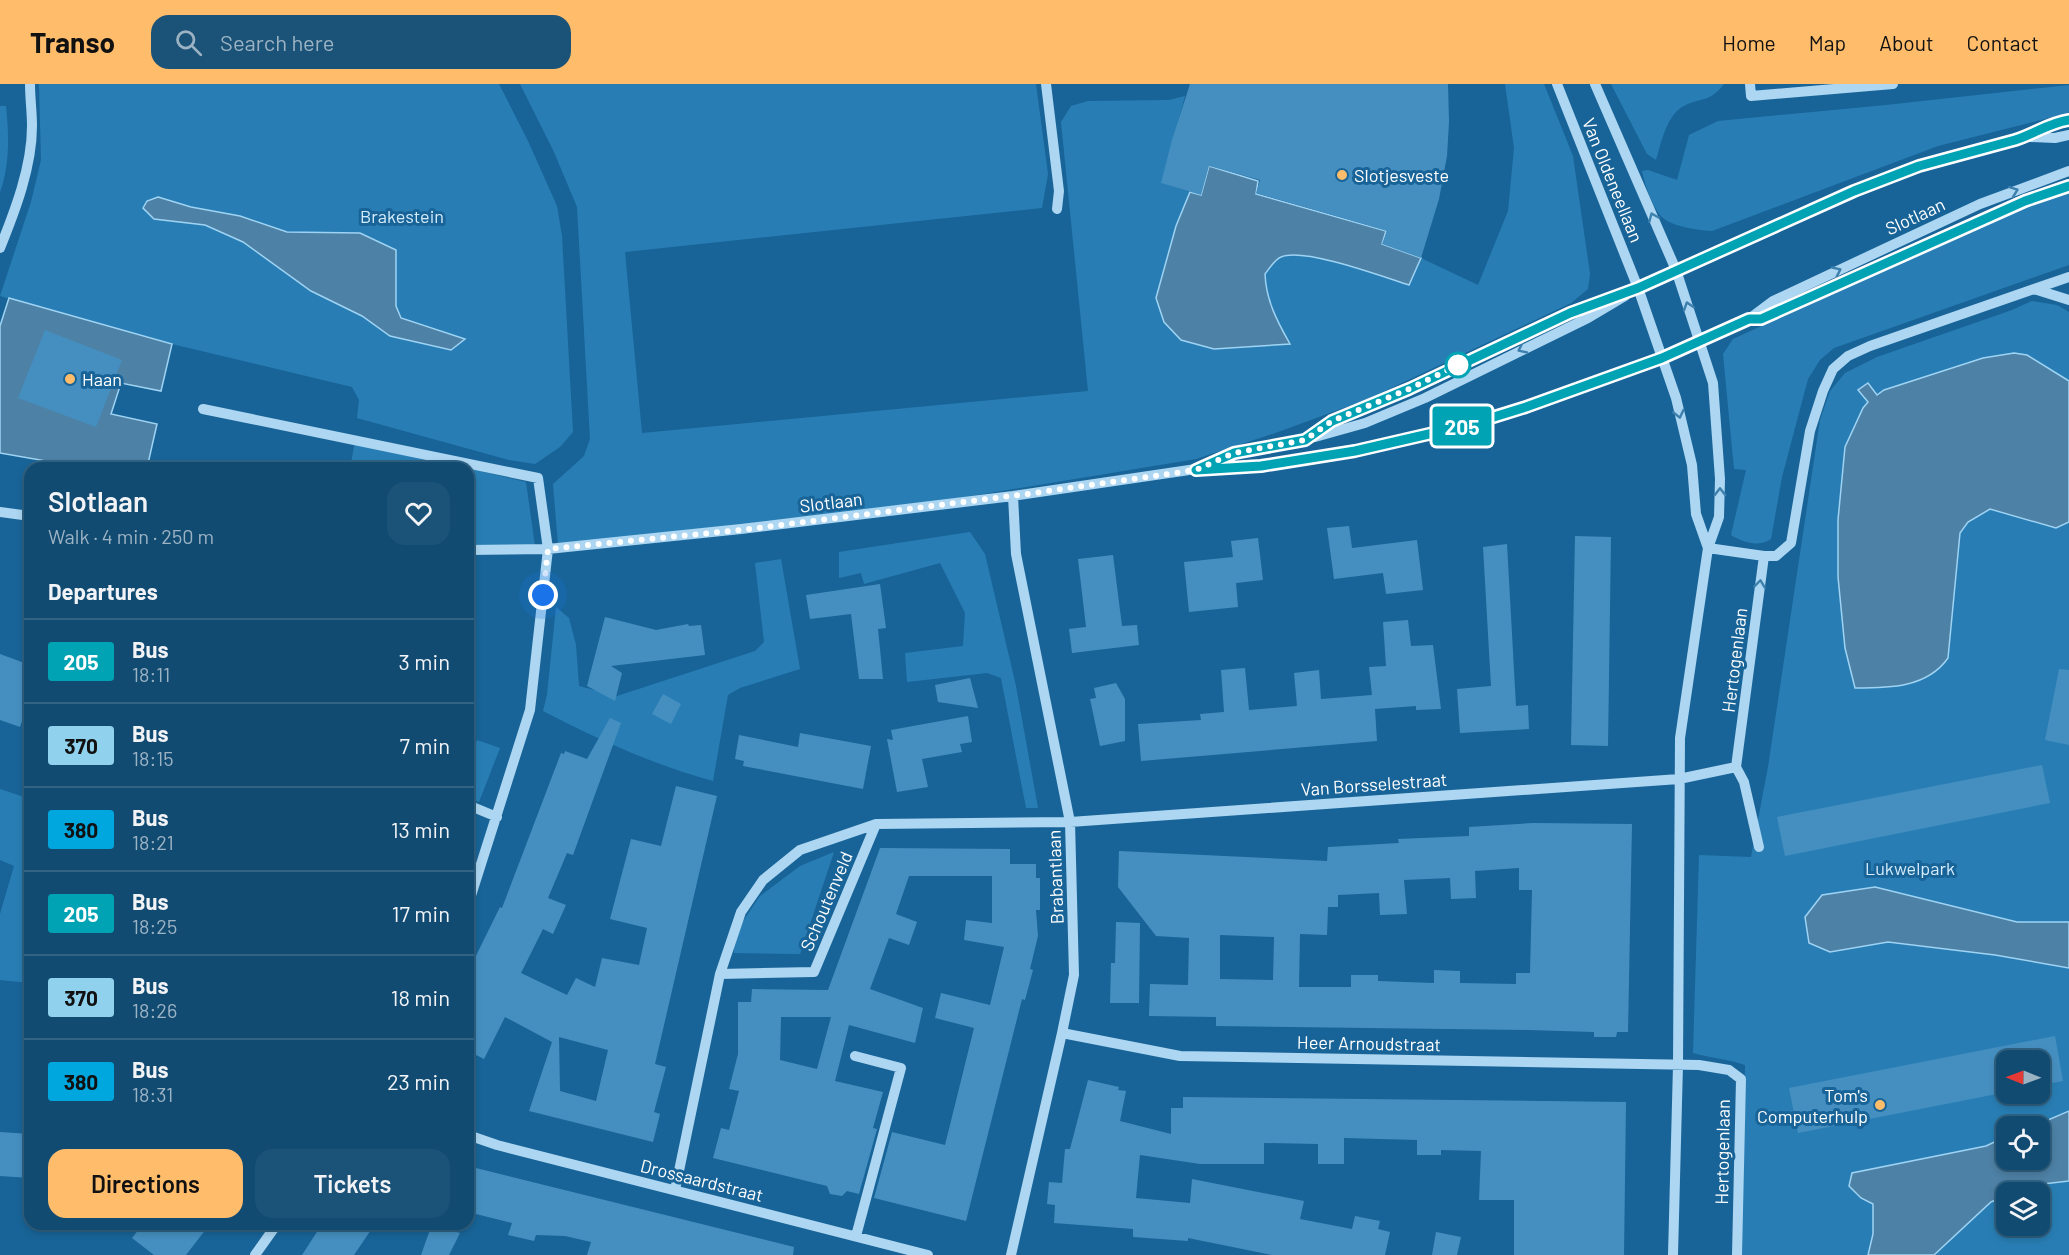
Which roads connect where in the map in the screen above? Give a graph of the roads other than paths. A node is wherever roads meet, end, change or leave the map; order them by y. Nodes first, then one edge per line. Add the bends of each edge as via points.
1 (30, 84) edge
2 (1046, 84) edge
3 (1557, 84) edge
4 (1595, 84) edge
5 (1750, 84) edge
6 (1893, 84) edge
7 (2069, 120) edge
8 (2069, 135) edge
9 (2026, 137) junction
10 (2069, 171) edge
11 (2069, 186) edge
12 (1057, 209) dead end
13 (0, 248) edge
14 (1676, 270) junction
15 (2069, 277) edge
16 (1638, 288) junction
17 (2034, 289) junction
18 (2069, 300) edge
19 (1749, 319) junction
20 (1699, 342) junction
21 (1662, 358) junction
22 (203, 409) dead end
23 (460, 462) edge
24 (474, 465) edge
25 (1196, 470) junction
26 (1013, 496) junction
27 (0, 512) edge
28 (24, 515) edge
29 (1708, 548) junction
30 (548, 549) junction
31 (474, 550) edge
32 (1764, 556) junction
33 (1736, 767) junction
34 (1680, 779) junction
35 (474, 807) edge
36 (497, 817) junction
37 (1070, 822) junction
38 (876, 824) junction
39 (1759, 847) dead end
40 (474, 887) edge
41 (720, 974) junction
42 (1062, 1033) junction
43 (855, 1056) dead end
44 (1678, 1065) junction
45 (474, 1137) edge
46 (675, 1190) junction
47 (273, 1230) edge
48 (856, 1236) junction
49 (255, 1255) edge
50 (928, 1255) edge
51 (1011, 1255) edge
52 (1673, 1255) edge
53 (1737, 1255) edge

1 - 13 street via 32,128 27,166
2 - 12 street via 1059,191
3 - 16 street, Van Oldeneellaan
14 -> 4 street, Van Oldeneellaan
5 - 6 street via 1751,96
7 - 9 street, Slotlaan via 2055,122
8 - 9 street, Slotlaan
9 - 14 street, Slotlaan via 1919,166
19 -> 10 street, Slotlaan via 1773,301 1980,204
11 - 19 street, Slotlaan via 2025,201 1761,319
14 - 16 street, Slotlaan
20 -> 14 street, Van Oldeneellaan
15 - 17 street
16 - 21 street, Van Oldeneellaan
16 -> 25 street, Slotlaan via 1570,313 1332,421 1305,440 1234,453
17 - 18 street
17 - 32 street via 1870,346 1848,356 1833,369 1810,431 1791,543 1776,556
19 - 20 street, Slotlaan
20 - 21 street, Slotlaan
29 -> 20 street via 1719,517 1720,479 1713,382
21 - 25 street, Slotlaan via 1468,425 1344,453 1261,466
21 -> 29 street via 1676,398 1692,465 1696,513
22 - 23 street
24 - 30 street via 538,478
25 - 26 street, Slotlaan
26 - 30 street, Slotlaan
26 - 37 street, Brabantlaan via 1017,554
27 - 28 street
29 - 32 street
29 - 34 street via 1680,738
30 - 31 street, Slotlaan
30 - 36 street via 530,710
33 -> 32 street, Hertogenlaan
33 - 34 street
33 - 39 street via 1744,782
34 - 37 street, Van Borsselestraat
34 - 44 street
35 - 36 street
36 - 40 street
37 - 38 street, Schoutenveld
37 - 42 street, Brabantlaan via 1074,975
38 - 41 street, Schoutenveld via 800,850 763,880 741,912
38 - 41 street, Schoutenveld via 814,972
41 - 46 street, Schoutenveld
42 - 44 street, Heer Arnoudstraat via 1180,1056
42 - 51 street, Brabantlaan
43 - 48 street via 900,1068
44 - 52 street
44 - 53 street, Hertogenlaan via 1730,1070 1741,1079
45 - 46 street, Drossaardstraat
46 - 48 street, Drossaardstraat
47 - 49 street
48 - 50 street, Drossaardstraat

